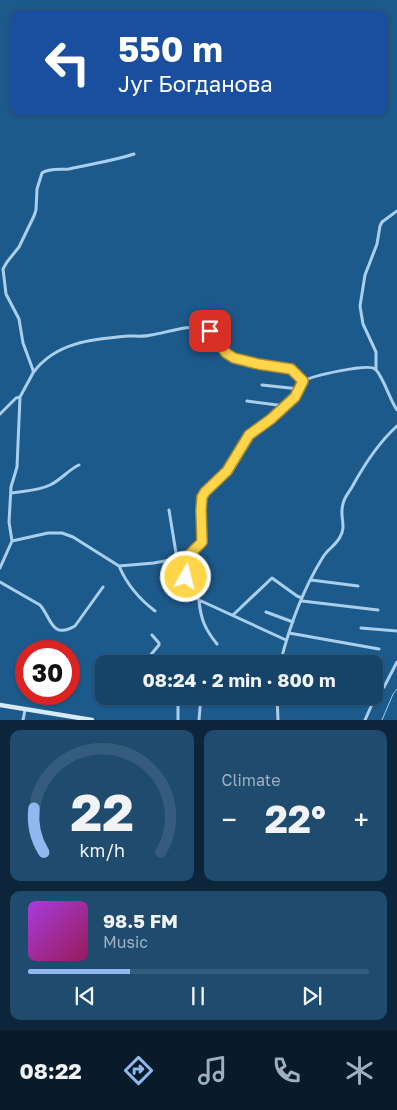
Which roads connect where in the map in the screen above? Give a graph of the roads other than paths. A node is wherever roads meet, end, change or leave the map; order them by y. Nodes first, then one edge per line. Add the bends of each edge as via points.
1 (134, 154) dead end
2 (397, 211) edge
3 (2, 269) edge
4 (6, 294) junction
5 (0, 298) edge
6 (376, 370) junction
7 (33, 373) junction
8 (303, 381) junction
9 (262, 385) dead end
10 (299, 389) junction
11 (20, 397) junction
12 (247, 401) dead end
13 (285, 406) junction
14 (397, 410) edge
15 (0, 414) edge
16 (397, 426) edge
17 (79, 465) dead end
18 (11, 493) junction
19 (169, 510) dead end
20 (12, 542) junction
21 (186, 557) junction
22 (177, 559) junction
23 (119, 566) junction
24 (0, 568) edge
25 (311, 580) junction
26 (0, 582) edge
27 (358, 586) dead end
28 (103, 587) dead end
29 (302, 599) junction
30 (199, 600) junction
31 (378, 610) dead end
32 (155, 611) dead end
33 (266, 612) dead end
34 (233, 615) junction
35 (293, 622) junction
36 (361, 628) dead end
37 (397, 631) edge
38 (289, 633) junction
39 (152, 635) dead end
40 (286, 640) junction
41 (217, 644) dead end
42 (379, 649) dead end
43 (151, 655) edge
44 (282, 655) edge
45 (397, 662) edge
46 (383, 688) edge
47 (178, 705) edge
48 (200, 705) edge
49 (277, 705) edge
50 (371, 705) edge
51 (0, 706) edge
52 (25, 710) junction
53 (0, 711) edge
54 (81, 719) edge
55 (23, 720) edge
56 (92, 720) edge
57 (178, 720) edge
58 (199, 720) edge
59 (278, 720) edge
60 (365, 720) edge

1 - 3 street via 42,173 34,216 19,247
2 - 6 street via 380,226 365,275 360,306 363,324 376,352
3 - 4 street
4 - 5 street
4 - 7 street via 19,319
6 - 8 street via 368,366
6 - 14 street
7 - 8 street via 47,358 71,344 148,336 197,326 210,331 226,353 234,358 291,369
7 - 11 street
8 - 10 street
9 - 10 street
10 - 13 street
11 - 15 street
11 - 18 street via 17,467
12 - 13 street
13 - 21 street via 249,435 227,471 205,492 201,510 202,542
16 - 25 street via 358,474 343,502 344,529
17 - 18 street via 51,485
18 - 20 street via 9,522
19 - 22 street
20 - 23 street via 62,533
20 - 24 street
21 - 22 street
21 - 30 street via 186,577
22 - 23 street
23 - 32 street via 140,600
25 - 27 street
25 - 29 street
26 - 28 street via 40,606 50,624 62,629 75,626
29 - 31 street
29 - 34 street via 272,578
29 - 35 street
30 - 34 street
30 - 41 street via 202,622
33 - 35 street
34 - 40 street
35 - 38 street
36 - 37 street
38 - 40 street
38 - 42 street
39 - 43 street via 159,645
40 - 44 street
45 - 46 street
47 - 57 street
48 - 58 street
49 - 59 street
50 - 60 street
51 - 52 main road
51 - 53 street
52 - 54 main road
52 - 55 street
54 - 56 main road

